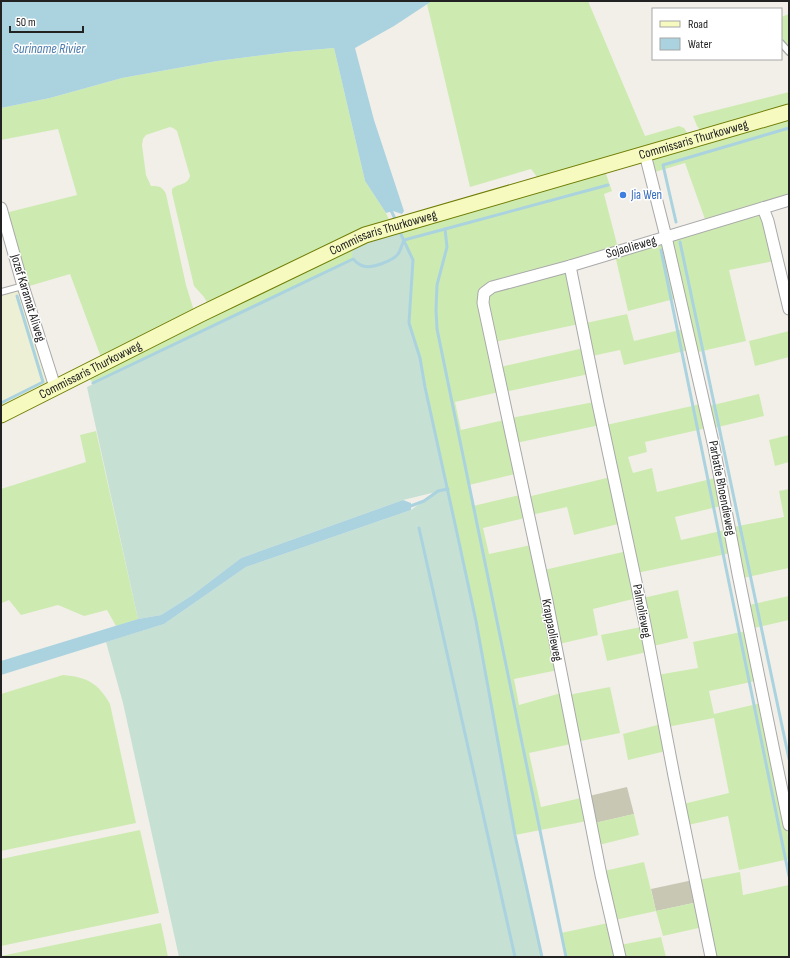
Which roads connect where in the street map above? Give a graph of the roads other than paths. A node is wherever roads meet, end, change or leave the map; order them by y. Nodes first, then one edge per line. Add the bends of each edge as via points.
1 (782, 44) edge
2 (789, 52) edge
3 (789, 112) edge
4 (645, 154) junction
5 (789, 200) edge
6 (1, 208) edge
7 (763, 208) junction
8 (666, 237) junction
9 (570, 266) junction
10 (23, 286) junction
11 (1, 292) edge
12 (483, 302) joint
13 (789, 309) edge
14 (55, 388) junction
15 (1, 415) edge
16 (789, 825) edge
17 (620, 957) edge
18 (711, 957) edge

1 - 2 lane
3 - 4 main road, Commissaris Thurkowweg
4 - 8 street, Parbatie Bhoendieweg
4 - 14 main road, Commissaris Thurkowweg via 365,235
5 - 7 street, Sojaolieweg
6 - 10 street, Jozef Karamat Aliweg
7 - 8 street, Sojaolieweg
7 - 13 street
8 - 9 street, Sojaolieweg
8 - 16 street, Parbatie Bhoendieweg via 714,447
9 - 12 street, Sojaolieweg via 492,287 484,293
9 - 18 street, Palmolieweg
10 - 11 lane
10 - 14 street, Jozef Karamat Aliweg
12 - 17 street, Krappaolieweg
14 - 15 main road, Commissaris Thurkowweg

